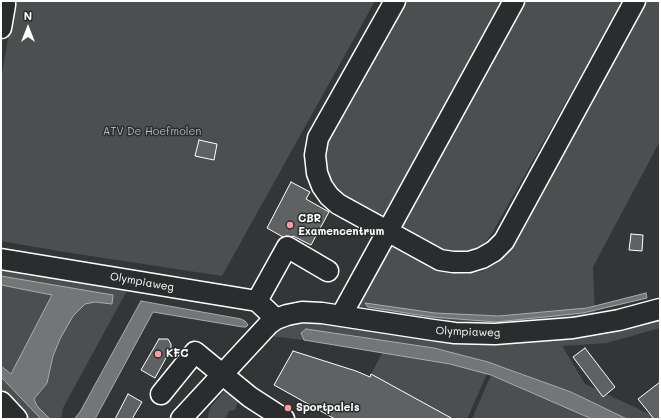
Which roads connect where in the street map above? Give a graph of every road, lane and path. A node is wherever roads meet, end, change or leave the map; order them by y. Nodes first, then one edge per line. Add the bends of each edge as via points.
1 (5, 1) edge
2 (395, 1) edge
3 (514, 1) edge
4 (635, 1) edge
5 (1, 28) edge
6 (388, 231) junction
7 (1, 258) edge
8 (328, 271) dead end
9 (257, 301) junction
10 (660, 309) edge
11 (341, 316) junction
12 (276, 319) junction
13 (222, 374) junction
14 (161, 394) dead end
15 (1, 403) edge
16 (16, 419) edge
17 (181, 419) edge
18 (284, 419) edge

1 - 5 street
2 - 6 street via 318,138 315,155 317,173 329,196 338,204
3 - 6 street
4 - 6 street via 504,241 494,251 469,262 440,260
6 - 11 street
7 - 9 street, Olympiaweg
8 - 9 street via 287,247
9 - 12 street
10 - 11 street, Olympiaweg via 573,328 495,334 455,333
11 - 12 street, Olympiaweg via 322,312 302,312
12 - 13 street, Olympiaweg
13 - 14 street via 195,352
13 - 17 street, Olympiaweg
13 - 18 street via 250,397
15 - 16 main road

